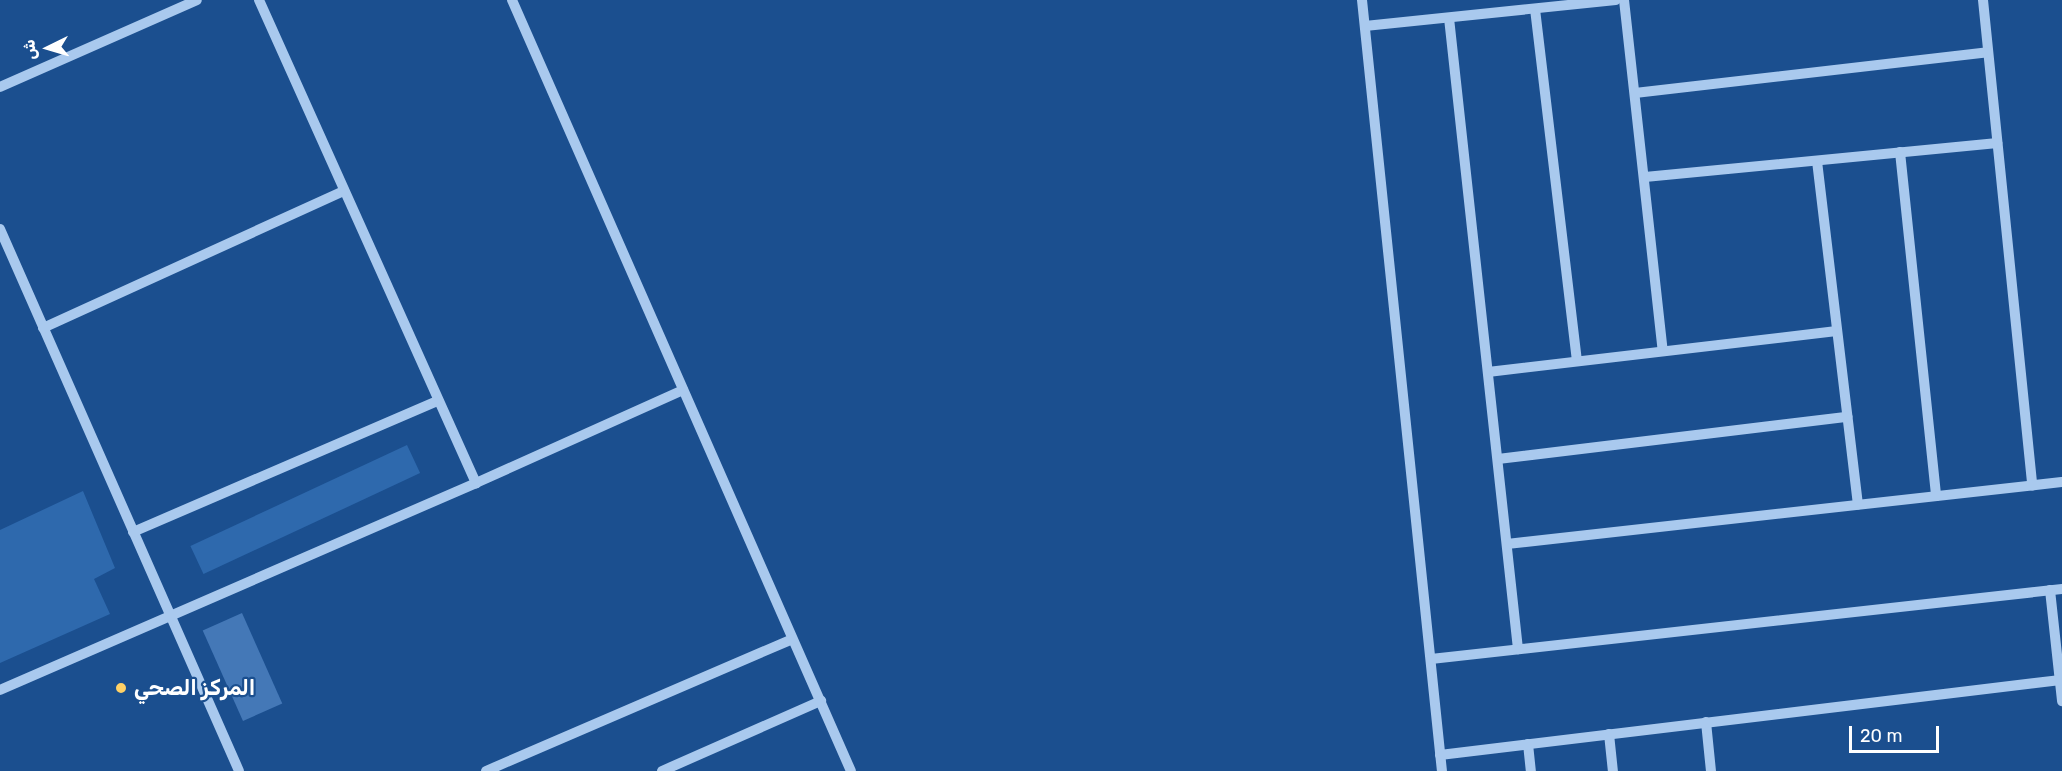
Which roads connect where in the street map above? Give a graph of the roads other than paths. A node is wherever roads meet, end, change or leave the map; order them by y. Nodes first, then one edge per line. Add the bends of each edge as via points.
1 (197, 0) edge
2 (259, 0) edge
3 (512, 0) edge
4 (1362, 0) edge
5 (1616, 0) edge
6 (1624, 0) edge
7 (1983, 0) edge
8 (1535, 9) junction
9 (1449, 18) junction
10 (1365, 26) junction
11 (1988, 52) junction
12 (0, 87) edge
13 (1635, 93) junction
14 (1997, 143) junction
15 (1900, 152) junction
16 (1817, 160) junction
17 (1644, 177) junction
18 (345, 191) junction
19 (0, 229) edge
20 (43, 328) junction
21 (1837, 331) junction
22 (1663, 351) junction
23 (1577, 362) junction
24 (1488, 372) junction
25 (683, 390) junction
26 (437, 400) junction
27 (1847, 417) junction
28 (1498, 459) junction
29 (2062, 482) edge
30 (476, 483) junction
31 (2032, 486) junction
32 (1936, 496) junction
33 (1858, 505) junction
34 (133, 532) junction
35 (1507, 544) junction
36 (2062, 589) edge
37 (2050, 590) junction
38 (170, 615) junction
39 (792, 639) junction
40 (1518, 649) junction
41 (1431, 659) junction
42 (2060, 680) junction
43 (0, 690) edge
44 (821, 701) junction
45 (2062, 701) edge
46 (1706, 722) junction
47 (1609, 734) junction
48 (1528, 744) junction
49 (1440, 754) junction
50 (239, 771) edge
51 (486, 771) edge
52 (662, 771) edge
53 (851, 771) edge
54 (1442, 771) edge
55 (1531, 771) edge
56 (1613, 771) edge
57 (1711, 771) edge

1 - 12 street
2 - 18 street
3 - 25 street
4 - 10 street
5 - 8 street
6 - 13 street
7 - 11 street
8 - 9 street
8 - 23 street
9 - 10 street
9 - 24 street
10 - 41 street
11 - 13 street
11 - 14 street
13 - 17 street
14 - 15 street
14 - 31 street
15 - 16 street
15 - 32 street
16 - 17 street
16 - 21 street
17 - 22 street
18 - 20 street
18 - 26 street
19 - 20 street
20 - 34 street
21 - 22 street
21 - 27 street
22 - 23 street
23 - 24 street
24 - 28 street
25 - 30 street
25 - 39 street
26 - 30 street
26 - 34 street
27 - 28 street
27 - 33 street
28 - 35 street
29 - 31 street
30 - 38 street
31 - 32 street
32 - 33 street
33 - 35 street
34 - 38 street
35 - 40 street
36 - 37 street
37 - 40 street
37 - 42 street
38 - 43 street
38 - 50 street
39 - 44 street
39 - 51 street
40 - 41 street
41 - 49 street
42 - 45 street
42 - 46 street
44 - 52 street
44 - 53 street
46 - 47 street
46 - 57 street
47 - 48 street
47 - 56 street
48 - 49 street
48 - 55 street
49 - 54 street

